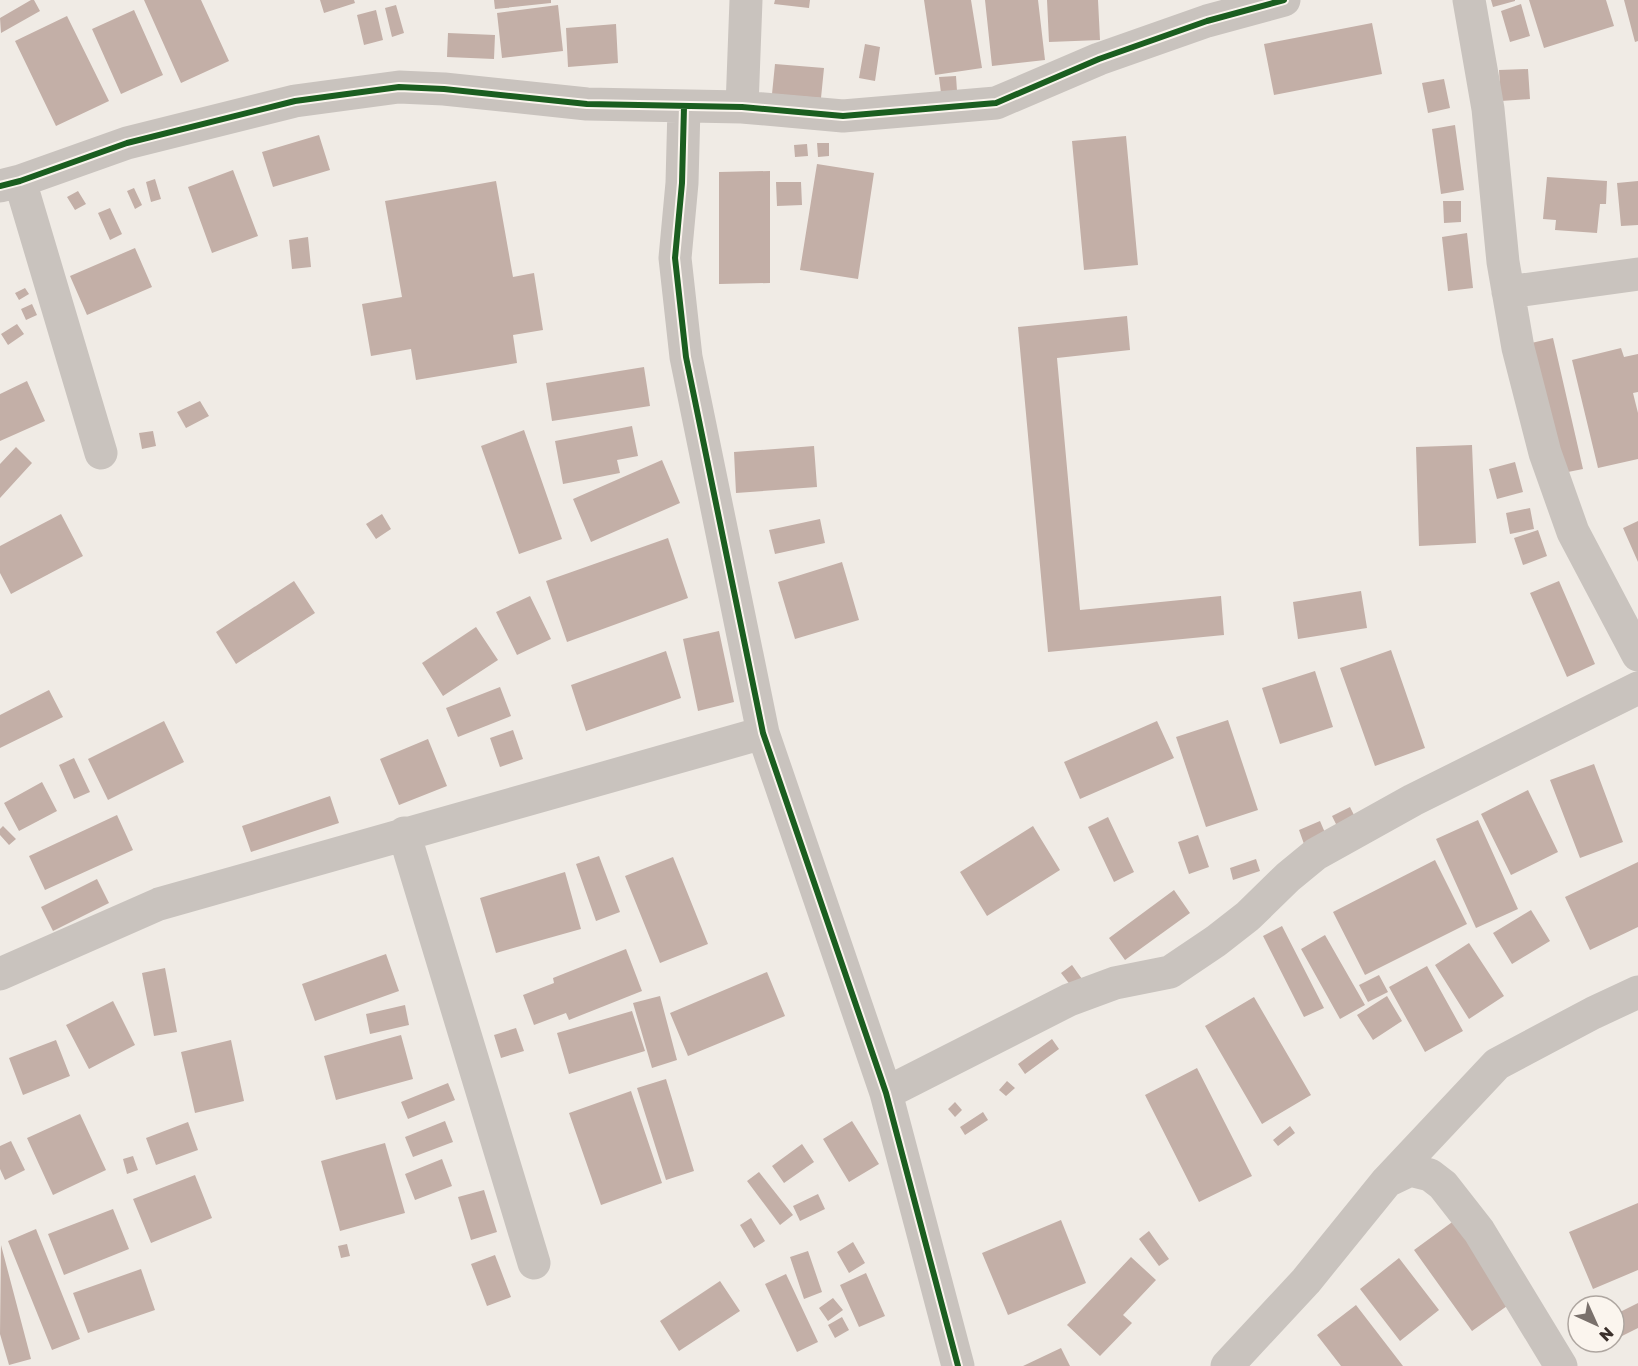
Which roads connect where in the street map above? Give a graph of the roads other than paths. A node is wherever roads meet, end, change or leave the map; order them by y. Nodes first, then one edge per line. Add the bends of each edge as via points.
1 (746, 0) edge
2 (1284, 0) edge
3 (1469, 0) edge
4 (684, 106) junction
5 (742, 106) junction
6 (10, 184) edge
7 (1638, 274) edge
8 (1508, 292) junction
9 (101, 453) dead end
10 (1638, 655) edge
11 (1638, 688) edge
12 (763, 733) junction
13 (404, 833) junction
14 (0, 974) edge
15 (1638, 993) edge
16 (886, 1093) junction
17 (1387, 1181) junction
18 (534, 1263) dead end
19 (958, 1366) edge
20 (1227, 1366) edge
21 (1561, 1366) edge

1 - 5 street
2 - 5 street via 1110,55 996,103 843,116
3 - 8 street via 1488,109
4 - 5 street
4 - 6 street via 587,104 399,87 295,101 127,143
4 - 12 street via 675,258 686,357
6 - 9 street
7 - 8 street
8 - 10 street via 1545,453 1573,532
11 - 16 street via 1413,800 1316,854 1216,942 1170,972 1115,984 1069,1000
12 - 13 street
12 - 16 street
13 - 14 street via 159,904
13 - 18 street
15 - 17 street via 1497,1064
16 - 19 street
17 - 20 street via 1306,1281
17 - 21 street via 1410,1170 1430,1175 1443,1185 1479,1231

